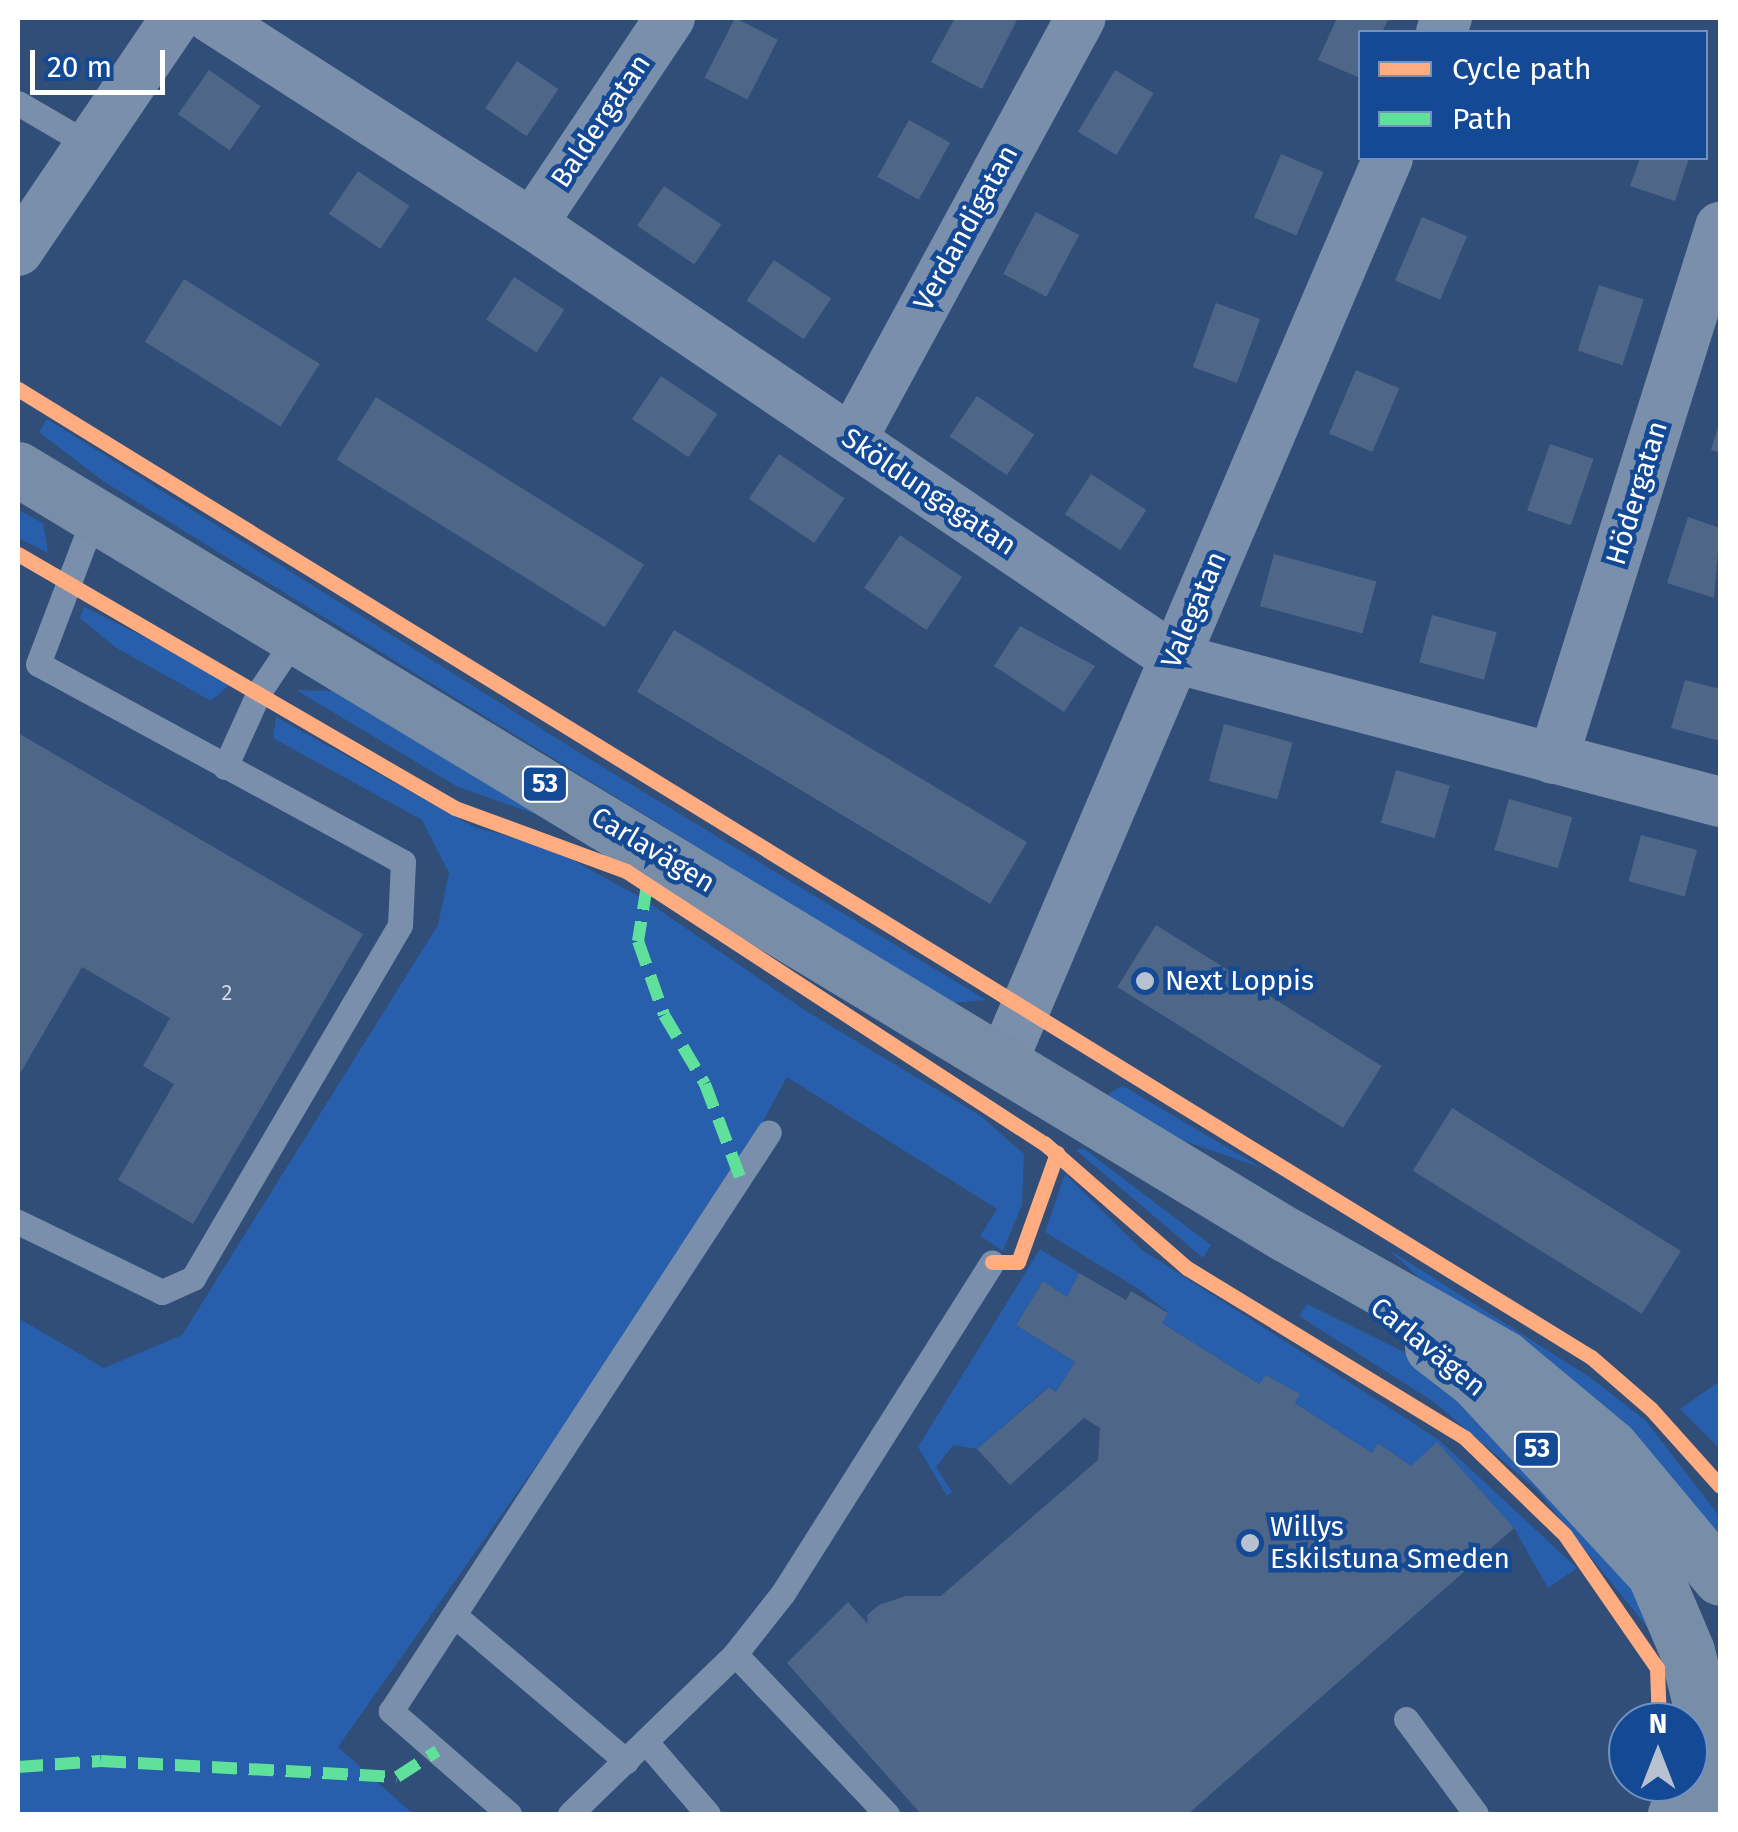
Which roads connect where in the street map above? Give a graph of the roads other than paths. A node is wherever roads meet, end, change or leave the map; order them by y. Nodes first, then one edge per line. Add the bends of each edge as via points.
1 (176, 18) edge
2 (211, 18) edge
3 (670, 18) edge
4 (1081, 18) edge
5 (18, 103) edge
6 (90, 144) junction
7 (1387, 160) edge
8 (532, 224) junction
9 (1720, 227) edge
10 (18, 251) edge
11 (852, 439) junction
12 (18, 469) edge
13 (95, 514) junction
14 (298, 634) junction
15 (1174, 658) junction
16 (1553, 759) junction
17 (225, 767) junction
18 (1720, 802) edge
19 (1002, 1063) junction
20 (770, 1132) dead end
21 (18, 1222) edge
22 (1286, 1235) junction
23 (992, 1262) dead end
24 (1720, 1578) edge
25 (454, 1615) junction
26 (736, 1654) junction
27 (1713, 1712) edge
28 (1406, 1719) dead end
29 (646, 1742) junction
30 (626, 1761) junction
31 (1695, 1803) edge
32 (508, 1814) edge
33 (570, 1814) edge
34 (708, 1814) edge
35 (887, 1814) edge
36 (1476, 1814) edge

1 - 6 street
2 - 8 street, Sköldungagatan
3 - 8 street, Baldergatan
4 - 11 street, Verdandigatan
5 - 6 lane
6 - 10 street
7 - 15 street, Valegatan
8 - 11 street, Sköldungagatan
9 - 16 street, Hödergatan
11 - 15 street, Sköldungagatan
12 - 13 main road, Carlavägen / 53
13 - 14 main road, Carlavägen / 53
13 - 17 lane via 38,664
14 - 17 lane via 259,692
14 - 19 main road, Carlavägen / 53
15 - 16 street, Sköldungagatan
15 - 19 street, Valegatan
16 - 18 street, Sköldungagatan
17 - 21 lane via 403,862 400,926 194,1278 162,1292
19 - 22 main road, Carlavägen / 53
20 - 25 lane
22 - 24 main road, Carlavägen / 53 via 1504,1358 1611,1447
22 - 27 main road, Carlavägen / 53 via 1476,1381 1654,1573
23 - 26 lane via 783,1593
25 - 30 lane
25 - 32 lane via 391,1711
26 - 29 lane
26 - 35 lane
27 - 31 main road, 53
28 - 36 lane
29 - 30 lane
29 - 34 lane
30 - 33 lane

